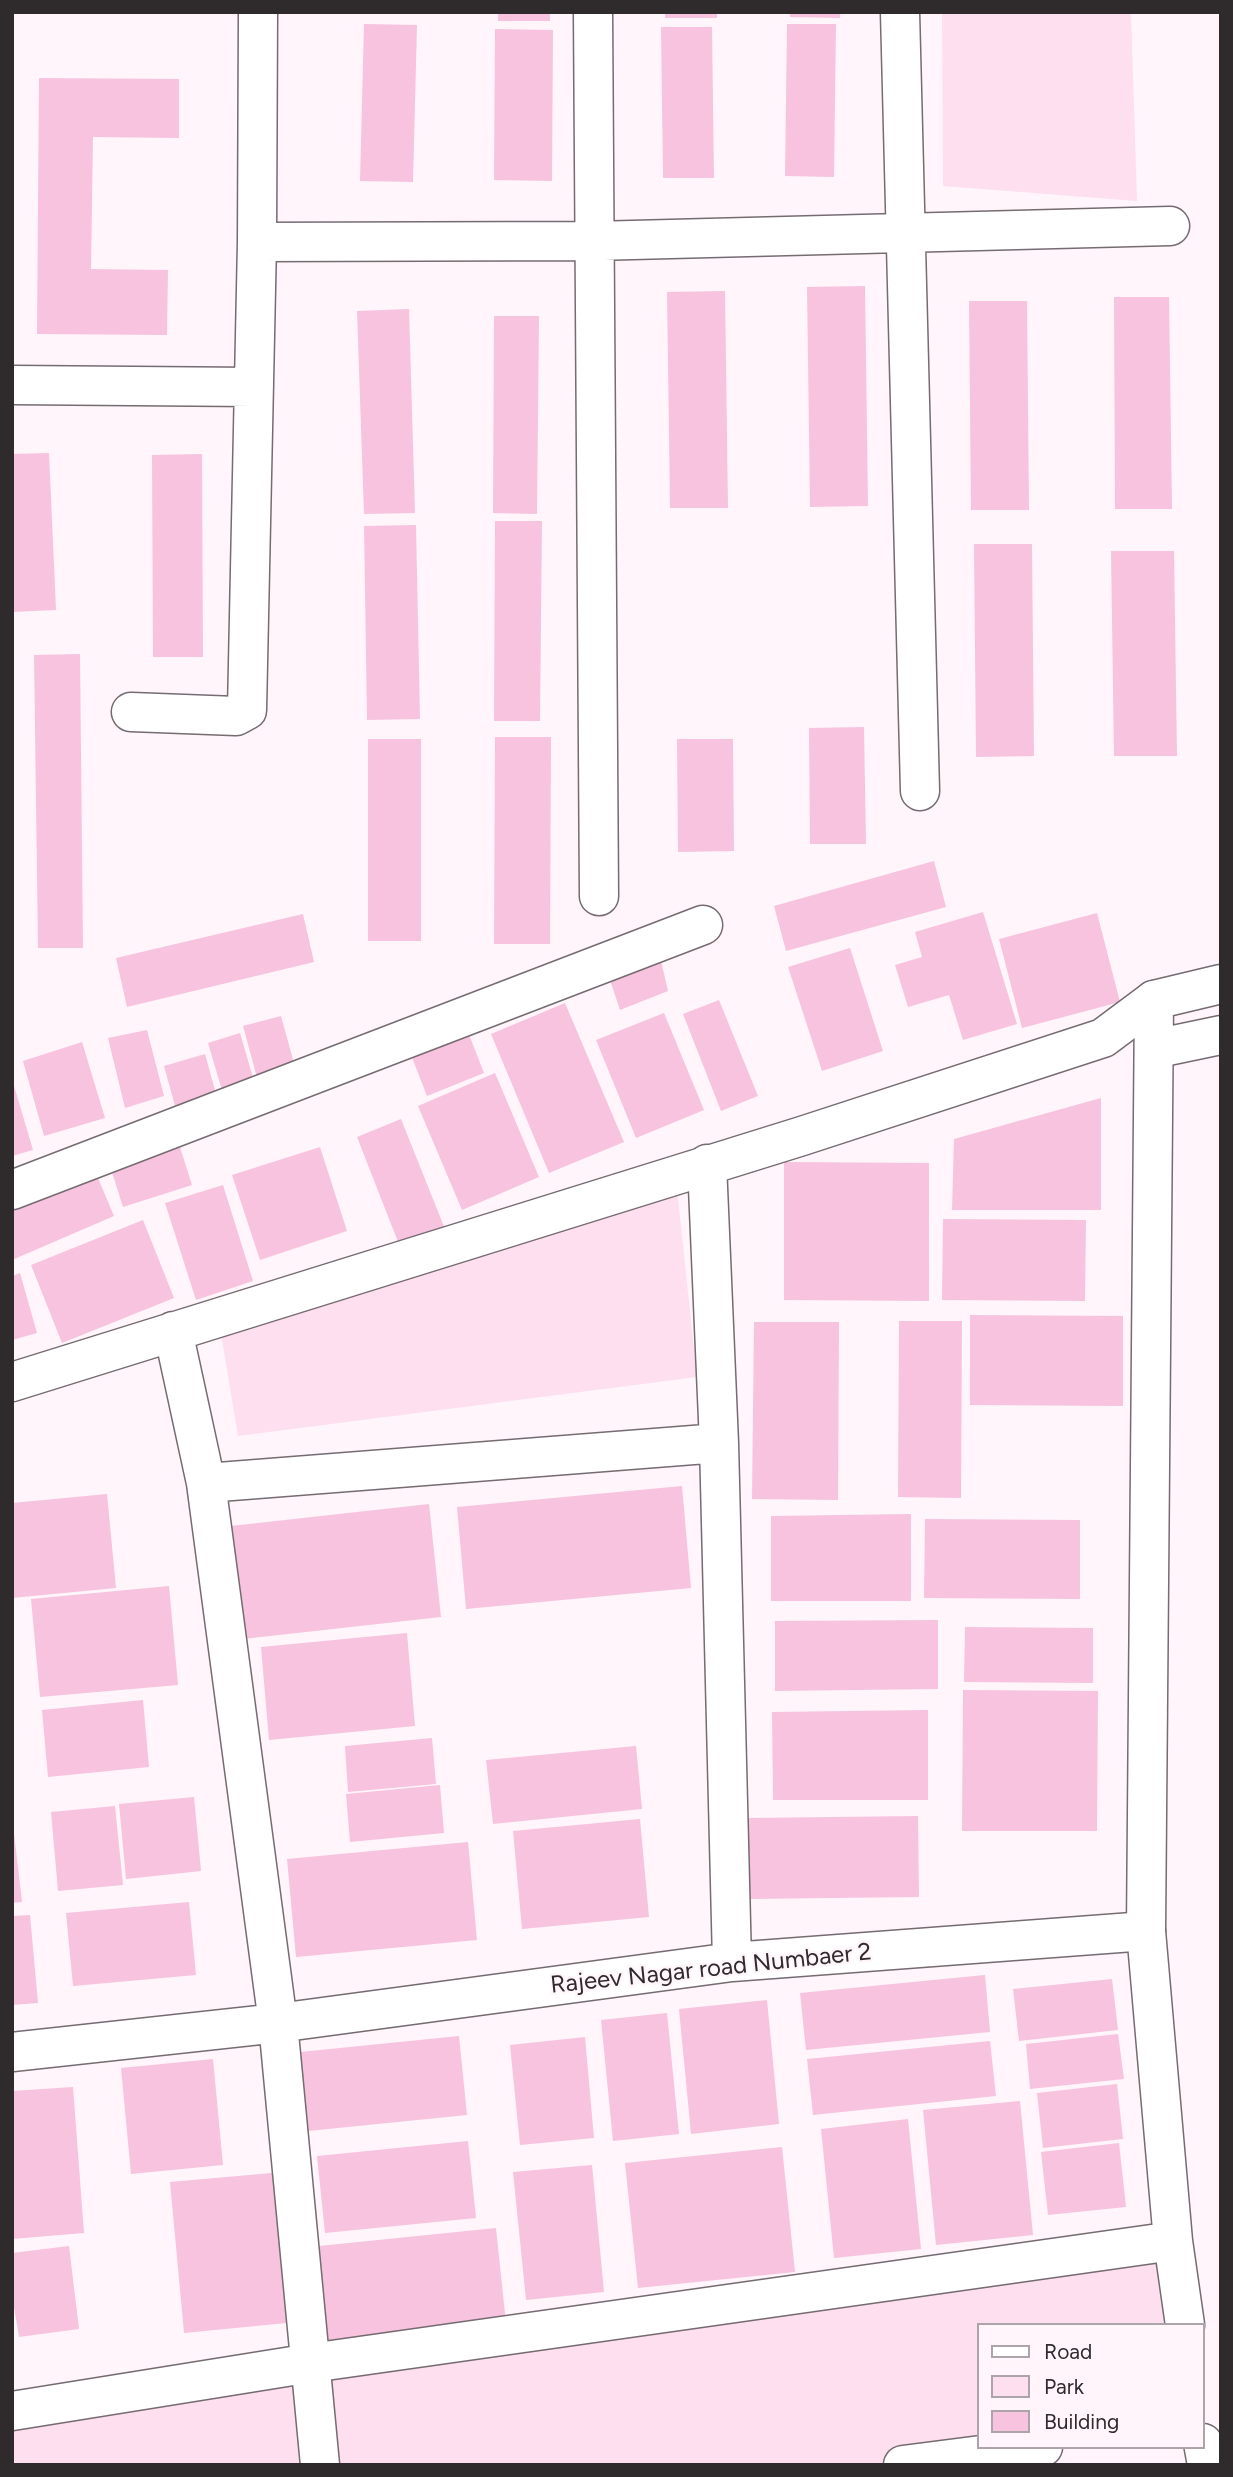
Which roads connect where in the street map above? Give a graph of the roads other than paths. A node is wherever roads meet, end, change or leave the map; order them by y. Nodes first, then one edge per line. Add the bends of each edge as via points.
1 (258, 12) edge
2 (593, 12) edge
3 (900, 12) edge
4 (1170, 226) dead end
5 (904, 232) junction
6 (594, 241) junction
7 (257, 242) junction
8 (12, 385) edge
9 (254, 387) junction
10 (131, 712) dead end
11 (920, 791) dead end
12 (599, 896) dead end
13 (703, 925) dead end
14 (1221, 984) edge
15 (1154, 1000) junction
16 (1221, 1035) edge
17 (1102, 1038) junction
18 (1154, 1049) junction
19 (707, 1164) junction
20 (12, 1190) edge
21 (173, 1331) junction
22 (12, 1382) edge
23 (719, 1443) junction
24 (206, 1483) junction
25 (1146, 1931) junction
26 (732, 1962) junction
27 (278, 2023) junction
28 (12, 2052) edge
29 (1173, 2241) junction
30 (1185, 2323) edge
31 (311, 2363) junction
32 (12, 2411) edge
33 (1027, 2449) edge
34 (320, 2465) edge
35 (903, 2465) edge

1 - 7 street
2 - 6 street
3 - 5 street
4 - 5 street
5 - 6 street
5 - 11 street
6 - 7 street
6 - 12 street
7 - 9 street
8 - 9 street
9 - 10 street via 247,710 236,716
13 - 20 street
14 - 15 street
15 - 17 street
15 - 18 street
16 - 18 street
17 - 18 street
17 - 19 street
18 - 25 street
19 - 21 street
19 - 23 street
21 - 22 street
21 - 24 street
23 - 24 street
23 - 26 street
24 - 27 street
25 - 26 street, Rajeev Nagar road Numbaer 2
25 - 29 street
26 - 27 street, Rajeev Nagar road Numbaer 2
27 - 28 street, Rajeev Nagar road Numbaer 2
27 - 31 street
29 - 30 street
29 - 31 street
31 - 32 street
31 - 34 street
33 - 35 street

